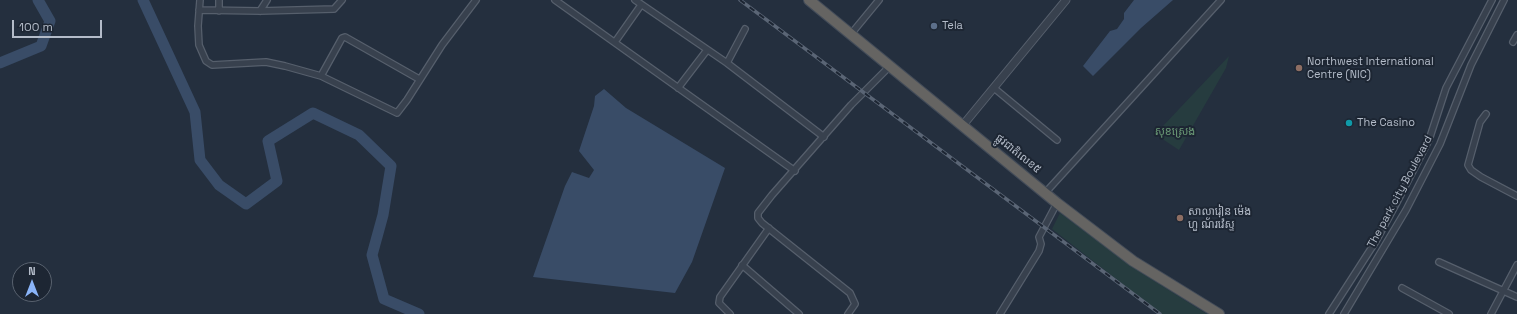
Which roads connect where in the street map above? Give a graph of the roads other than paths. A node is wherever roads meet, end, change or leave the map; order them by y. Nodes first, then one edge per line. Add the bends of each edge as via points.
1 (200, 0) edge
2 (219, 0) edge
3 (267, 0) edge
4 (342, 0) edge
5 (466, 0) edge
6 (555, 0) edge
7 (635, 0) edge
8 (810, 0) edge
9 (878, 0) edge
10 (1066, 0) edge
11 (1220, 0) edge
12 (1492, 0) edge
13 (1504, 0) edge
14 (474, 2) edge
15 (641, 5) junction
16 (200, 10) junction
17 (219, 11) junction
18 (260, 11) junction
19 (745, 29) dead end
20 (851, 34) junction
21 (1517, 35) edge
22 (615, 42) junction
23 (1513, 42) dead end
24 (707, 50) junction
25 (727, 63) junction
26 (890, 66) junction
27 (322, 76) junction
28 (419, 79) junction
29 (678, 88) junction
30 (994, 88) junction
31 (1486, 114) dead end
32 (963, 125) junction
33 (824, 137) junction
34 (1057, 140) dead end
35 (795, 171) junction
36 (1046, 192) junction
37 (1517, 196) edge
38 (1057, 203) junction
39 (769, 228) junction
40 (1439, 262) dead end
41 (1517, 264) edge
42 (742, 265) junction
43 (1402, 288) dead end
44 (1505, 291) junction
45 (1517, 297) edge
46 (730, 314) edge
47 (799, 314) edge
48 (848, 314) edge
49 (1000, 314) edge
50 (1219, 314) edge
51 (1330, 314) edge
52 (1344, 314) edge
53 (1449, 314) edge
54 (1491, 314) edge

1 - 16 street
2 - 17 street
3 - 18 street
4 - 18 street via 334,9
5 - 14 street
6 - 22 street
7 - 15 street
8 - 20 highway, ផ្លូវជាតិលេខ៥
9 - 20 street
10 - 30 street
11 - 36 street
12 - 51 street, The park city Boulevard via 1446,88 1429,140 1396,204
13 - 52 street, The park city Boulevard via 1472,65 1440,144 1406,210
14 - 28 street
15 - 22 street
15 - 24 street
16 - 17 street
16 - 27 street via 199,44 206,61 212,65 266,62
17 - 18 street
19 - 25 street
20 - 26 highway, ផ្លូវជាតិលេខ៥
21 - 23 street
22 - 29 street
24 - 25 street
24 - 29 street
25 - 33 street
26 - 32 highway, ផ្លូវជាតិលេខ៥
26 - 33 street via 851,105
27 - 28 street via 397,113
27 - 28 street via 342,38 345,37
29 - 35 street
30 - 32 street
30 - 34 street
31 - 37 street via 1480,122 1468,165 1481,177
32 - 36 highway, ផ្លូវជាតិលេខ៥
33 - 35 street
35 - 39 street via 758,213 758,218
36 - 38 highway, ផ្លូវជាតិលេខ៥
38 - 49 street via 1039,236 1039,252
38 - 50 highway, ផ្លូវជាតិលេខ៥ via 1133,261
39 - 42 street
39 - 48 street via 850,293 855,304
40 - 44 street
41 - 44 street
42 - 46 street via 720,297 720,303
42 - 47 street
43 - 53 street
44 - 45 street
44 - 54 street

